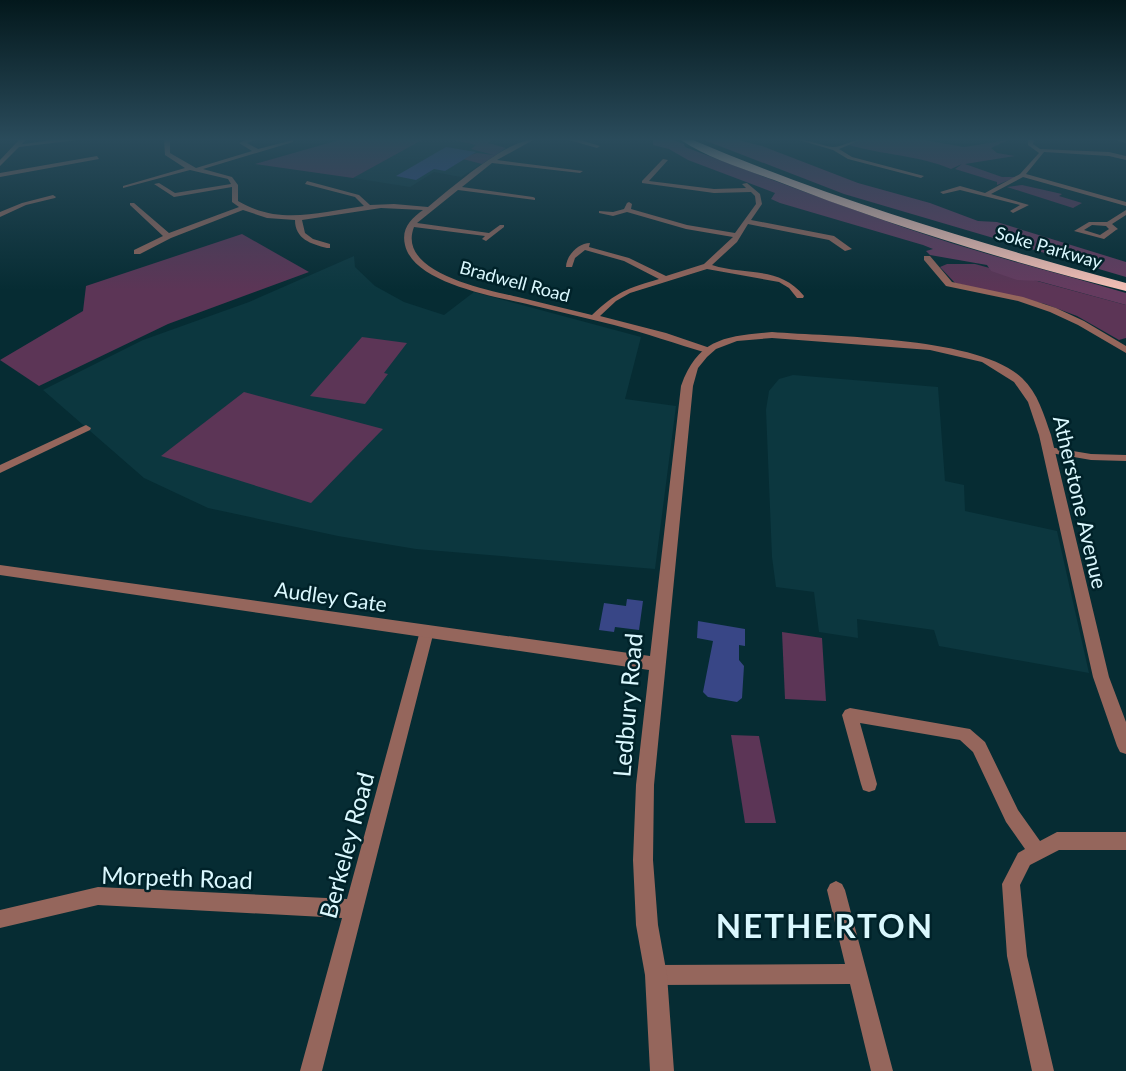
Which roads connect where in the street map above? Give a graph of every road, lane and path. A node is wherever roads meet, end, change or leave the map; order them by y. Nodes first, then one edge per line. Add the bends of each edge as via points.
1 (166, 190) edge
2 (205, 190) edge
3 (234, 190) edge
4 (334, 190) edge
5 (454, 190) edge
6 (471, 190) edge
7 (752, 190) edge
8 (812, 190) edge
9 (826, 190) edge
10 (948, 190) edge
11 (967, 190) edge
12 (994, 190) edge
13 (1078, 190) edge
14 (943, 192) dead end
15 (988, 193) junction
16 (53, 197) dead end
17 (533, 199) dead end
18 (132, 204) dead end
19 (1126, 204) edge
20 (368, 207) junction
21 (243, 208) junction
22 (429, 209) junction
23 (1013, 211) dead end
24 (601, 212) dead end
25 (1126, 212) edge
26 (0, 215) edge
27 (299, 218) junction
28 (748, 222) junction
29 (411, 224) junction
30 (1108, 224) dead end
31 (502, 226) dead end
32 (490, 235) junction
33 (736, 235) junction
34 (168, 236) junction
35 (483, 242) dead end
36 (336, 244) dead end
37 (853, 249) joint
38 (830, 250) dead end
39 (137, 252) dead end
40 (942, 262) dead end
41 (569, 265) dead end
42 (766, 265) dead end
43 (707, 266) junction
44 (766, 275) junction
45 (665, 279) junction
46 (1126, 281) edge
47 (949, 284) junction
48 (1126, 287) edge
49 (939, 290) dead end
50 (800, 296) dead end
51 (593, 318) junction
52 (707, 350) junction
53 (1126, 350) edge
54 (86, 428) dead end
55 (1049, 450) junction
56 (1126, 458) edge
57 (0, 469) edge
58 (0, 570) edge
59 (427, 631) junction
60 (656, 664) junction
61 (1126, 746) edge
62 (869, 784) dead end
63 (1126, 841) edge
64 (1036, 850) junction
65 (836, 890) dead end
66 (354, 908) junction
67 (0, 919) edge
68 (857, 974) junction
69 (656, 975) junction
70 (311, 1071) edge
71 (662, 1071) edge
72 (882, 1071) edge
73 (1043, 1071) edge

1 - 2 street via 174,195
3 - 21 street via 233,197
4 - 20 street via 357,196
5 - 22 street
6 - 17 street
7 - 28 street via 760,204
8 - 48 highway, Soke Parkway via 906,223
9 - 46 highway, Soke Parkway
10 - 14 street
11 - 15 street
12 - 15 street
13 - 19 street
15 - 23 street via 1026,205
16 - 26 street
18 - 34 street
20 - 22 street
20 - 27 street
21 - 27 street via 264,216
21 - 34 street
22 - 29 street
24 - 33 street via 613,214 628,207 686,227
25 - 30 street
27 - 36 street via 303,237 326,248
28 - 33 street
28 - 37 street via 831,237
29 - 32 street
29 - 51 street, Bradwell Road via 409,249 433,272 486,292
31 - 32 street
32 - 35 street
33 - 43 street
34 - 39 street
37 - 38 street
40 - 47 street via 929,260
41 - 45 street via 586,247 634,261
42 - 44 street
43 - 44 street
43 - 45 street
44 - 50 street via 796,288
45 - 51 street via 627,291
47 - 49 street
47 - 53 street via 1053,310
51 - 52 street, Bradwell Road
52 - 55 street, Atherstone Avenue via 735,338 772,335 966,353 1003,369 1025,388
52 - 60 street, Ledbury Road via 687,386
54 - 57 street
55 - 56 street
55 - 61 street, Atherstone Avenue via 1103,686
58 - 59 street, Audley Gate
59 - 60 street, Audley Gate
59 - 66 street, Berkeley Road
60 - 69 street, Ledbury Road via 643,860
62 - 64 street via 850,715 964,734 979,747 1012,816
63 - 64 street via 1057,841
64 - 73 street via 1024,859 1011,884 1017,956
65 - 68 street
66 - 67 street, Morpeth Road via 98,896
66 - 70 street, Berkeley Road
68 - 69 street
68 - 72 street
69 - 71 street, Ledbury Road

